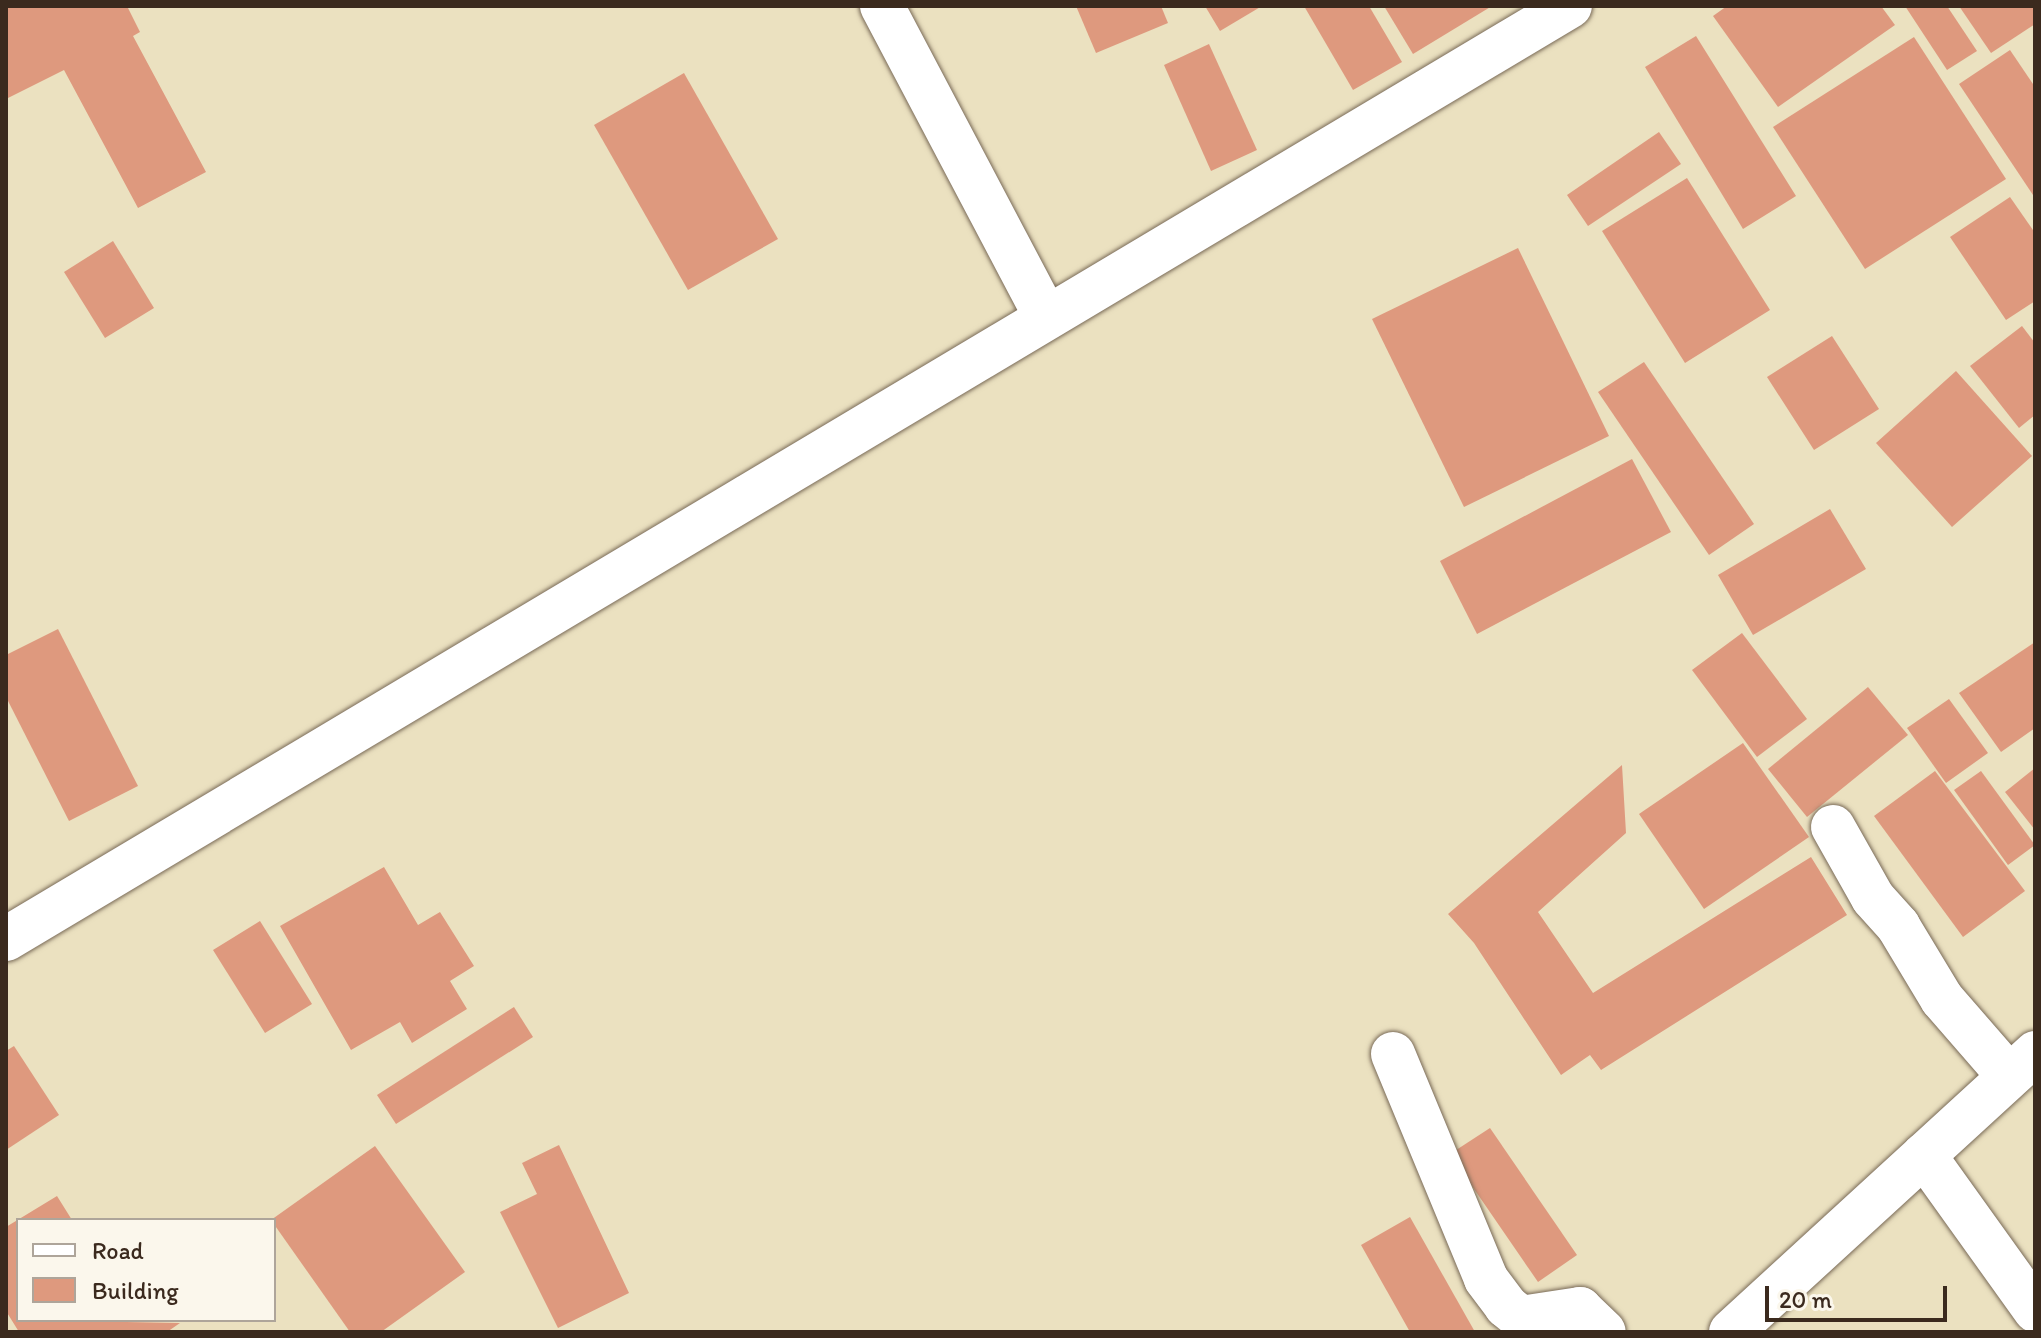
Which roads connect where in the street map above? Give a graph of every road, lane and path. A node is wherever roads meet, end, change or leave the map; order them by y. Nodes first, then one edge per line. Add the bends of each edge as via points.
1 (882, 6) edge
2 (1570, 6) edge
3 (1046, 317) junction
4 (1833, 827) dead end
5 (6, 939) edge
6 (1393, 1054) dead end
7 (2022, 1064) edge
8 (1924, 1155) junction
9 (2035, 1310) edge
10 (1604, 1332) edge
11 (1731, 1332) edge

1 - 3 street
2 - 3 street
3 - 5 street
4 - 7 street via 1873,898 1898,926 1942,999
6 - 10 street via 1486,1279 1506,1306 1521,1318 1580,1309
7 - 8 street
8 - 9 street
8 - 11 street

